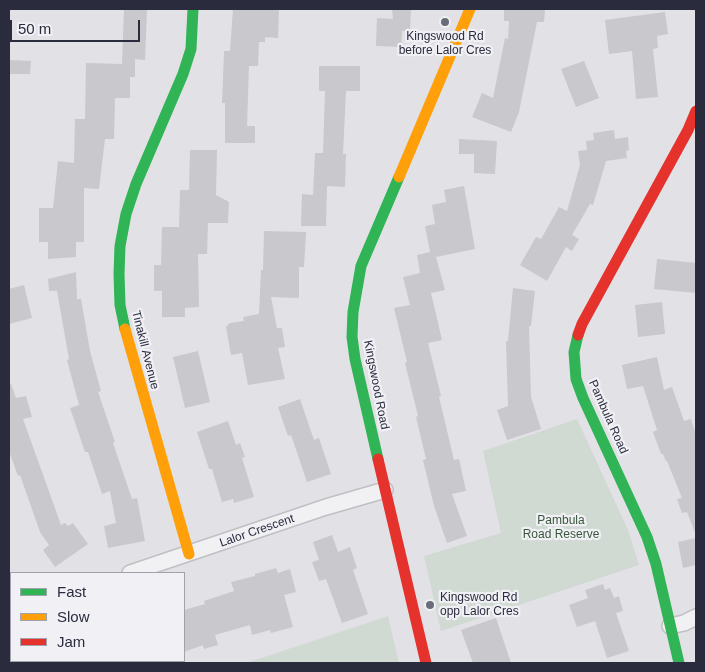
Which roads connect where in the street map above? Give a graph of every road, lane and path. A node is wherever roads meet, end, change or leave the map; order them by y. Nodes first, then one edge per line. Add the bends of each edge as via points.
1 (194, 9) edge
2 (470, 9) edge
3 (696, 111) edge
4 (385, 490) junction
5 (189, 554) junction
6 (133, 572) edge
7 (696, 618) edge
8 (670, 626) junction
9 (426, 663) edge
10 (679, 663) edge

1 - 5 street, Tinakill Avenue via 191,49 183,74 126,214 119,274 125,331
2 - 4 street, Kingswood Road via 361,266 352,312 355,359
3 - 8 street, Pambula Road via 582,324 574,352 576,380 583,398 647,537
4 - 5 street, Lalor Crescent
4 - 9 street, Kingswood Road
5 - 6 street, Lalor Crescent
7 - 8 street
8 - 10 street, Pambula Road

